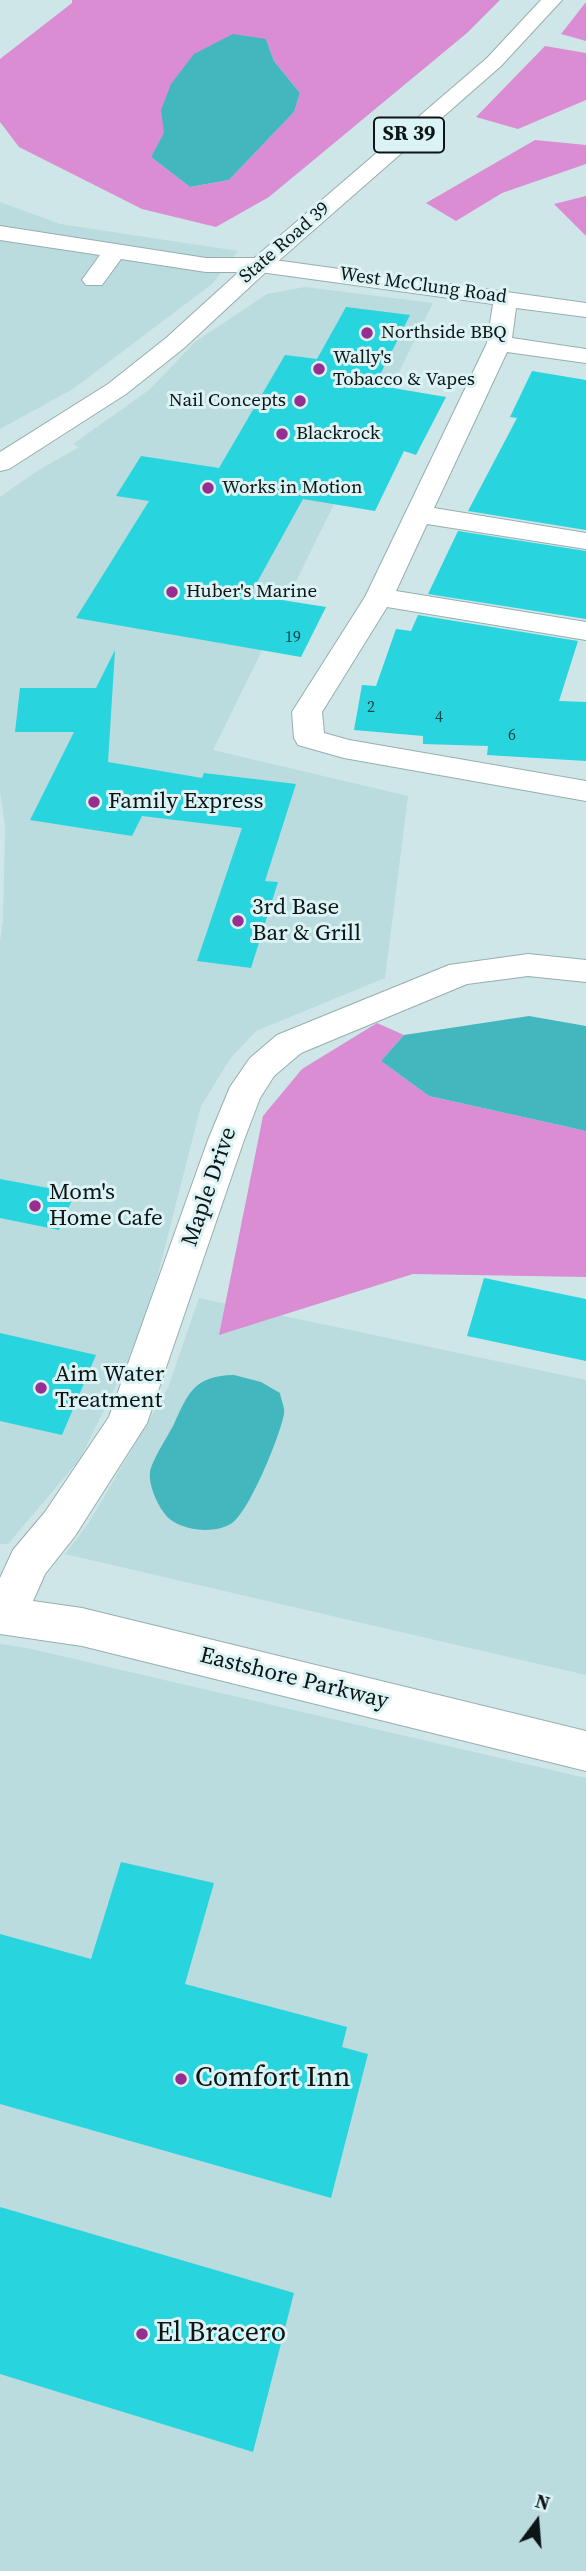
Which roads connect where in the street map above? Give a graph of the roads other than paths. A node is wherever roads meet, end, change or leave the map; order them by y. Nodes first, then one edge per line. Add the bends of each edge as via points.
1 (552, 0) edge
2 (0, 233) edge
3 (114, 252) junction
4 (260, 265) junction
5 (93, 280) dead end
6 (506, 297) junction
7 (586, 310) edge
8 (499, 343) junction
9 (586, 356) edge
10 (0, 463) edge
11 (419, 514) junction
12 (586, 541) edge
13 (379, 597) junction
14 (586, 631) edge
15 (586, 791) edge
16 (586, 971) edge
17 (3, 1615) edge
18 (586, 1751) edge

1 - 4 street, State Road 39 / SR 39 via 494,62
2 - 3 street, West McClung Road
3 - 4 street, West McClung Road via 206,265
3 - 5 street
4 - 6 street, West McClung Road
4 - 10 street, State Road 39 / SR 39 via 117,389
6 - 7 street, West McClung Road
6 - 8 street
8 - 9 street
8 - 11 street
11 - 12 street
11 - 13 street
13 - 14 street
13 - 15 street via 307,712 309,738 344,749
16 - 17 street, Maple Drive via 528,965 461,973 289,1044 262,1067 243,1096 226,1140 127,1423 60,1524 28,1563
17 - 18 street, Eastshore Parkway via 82,1628

